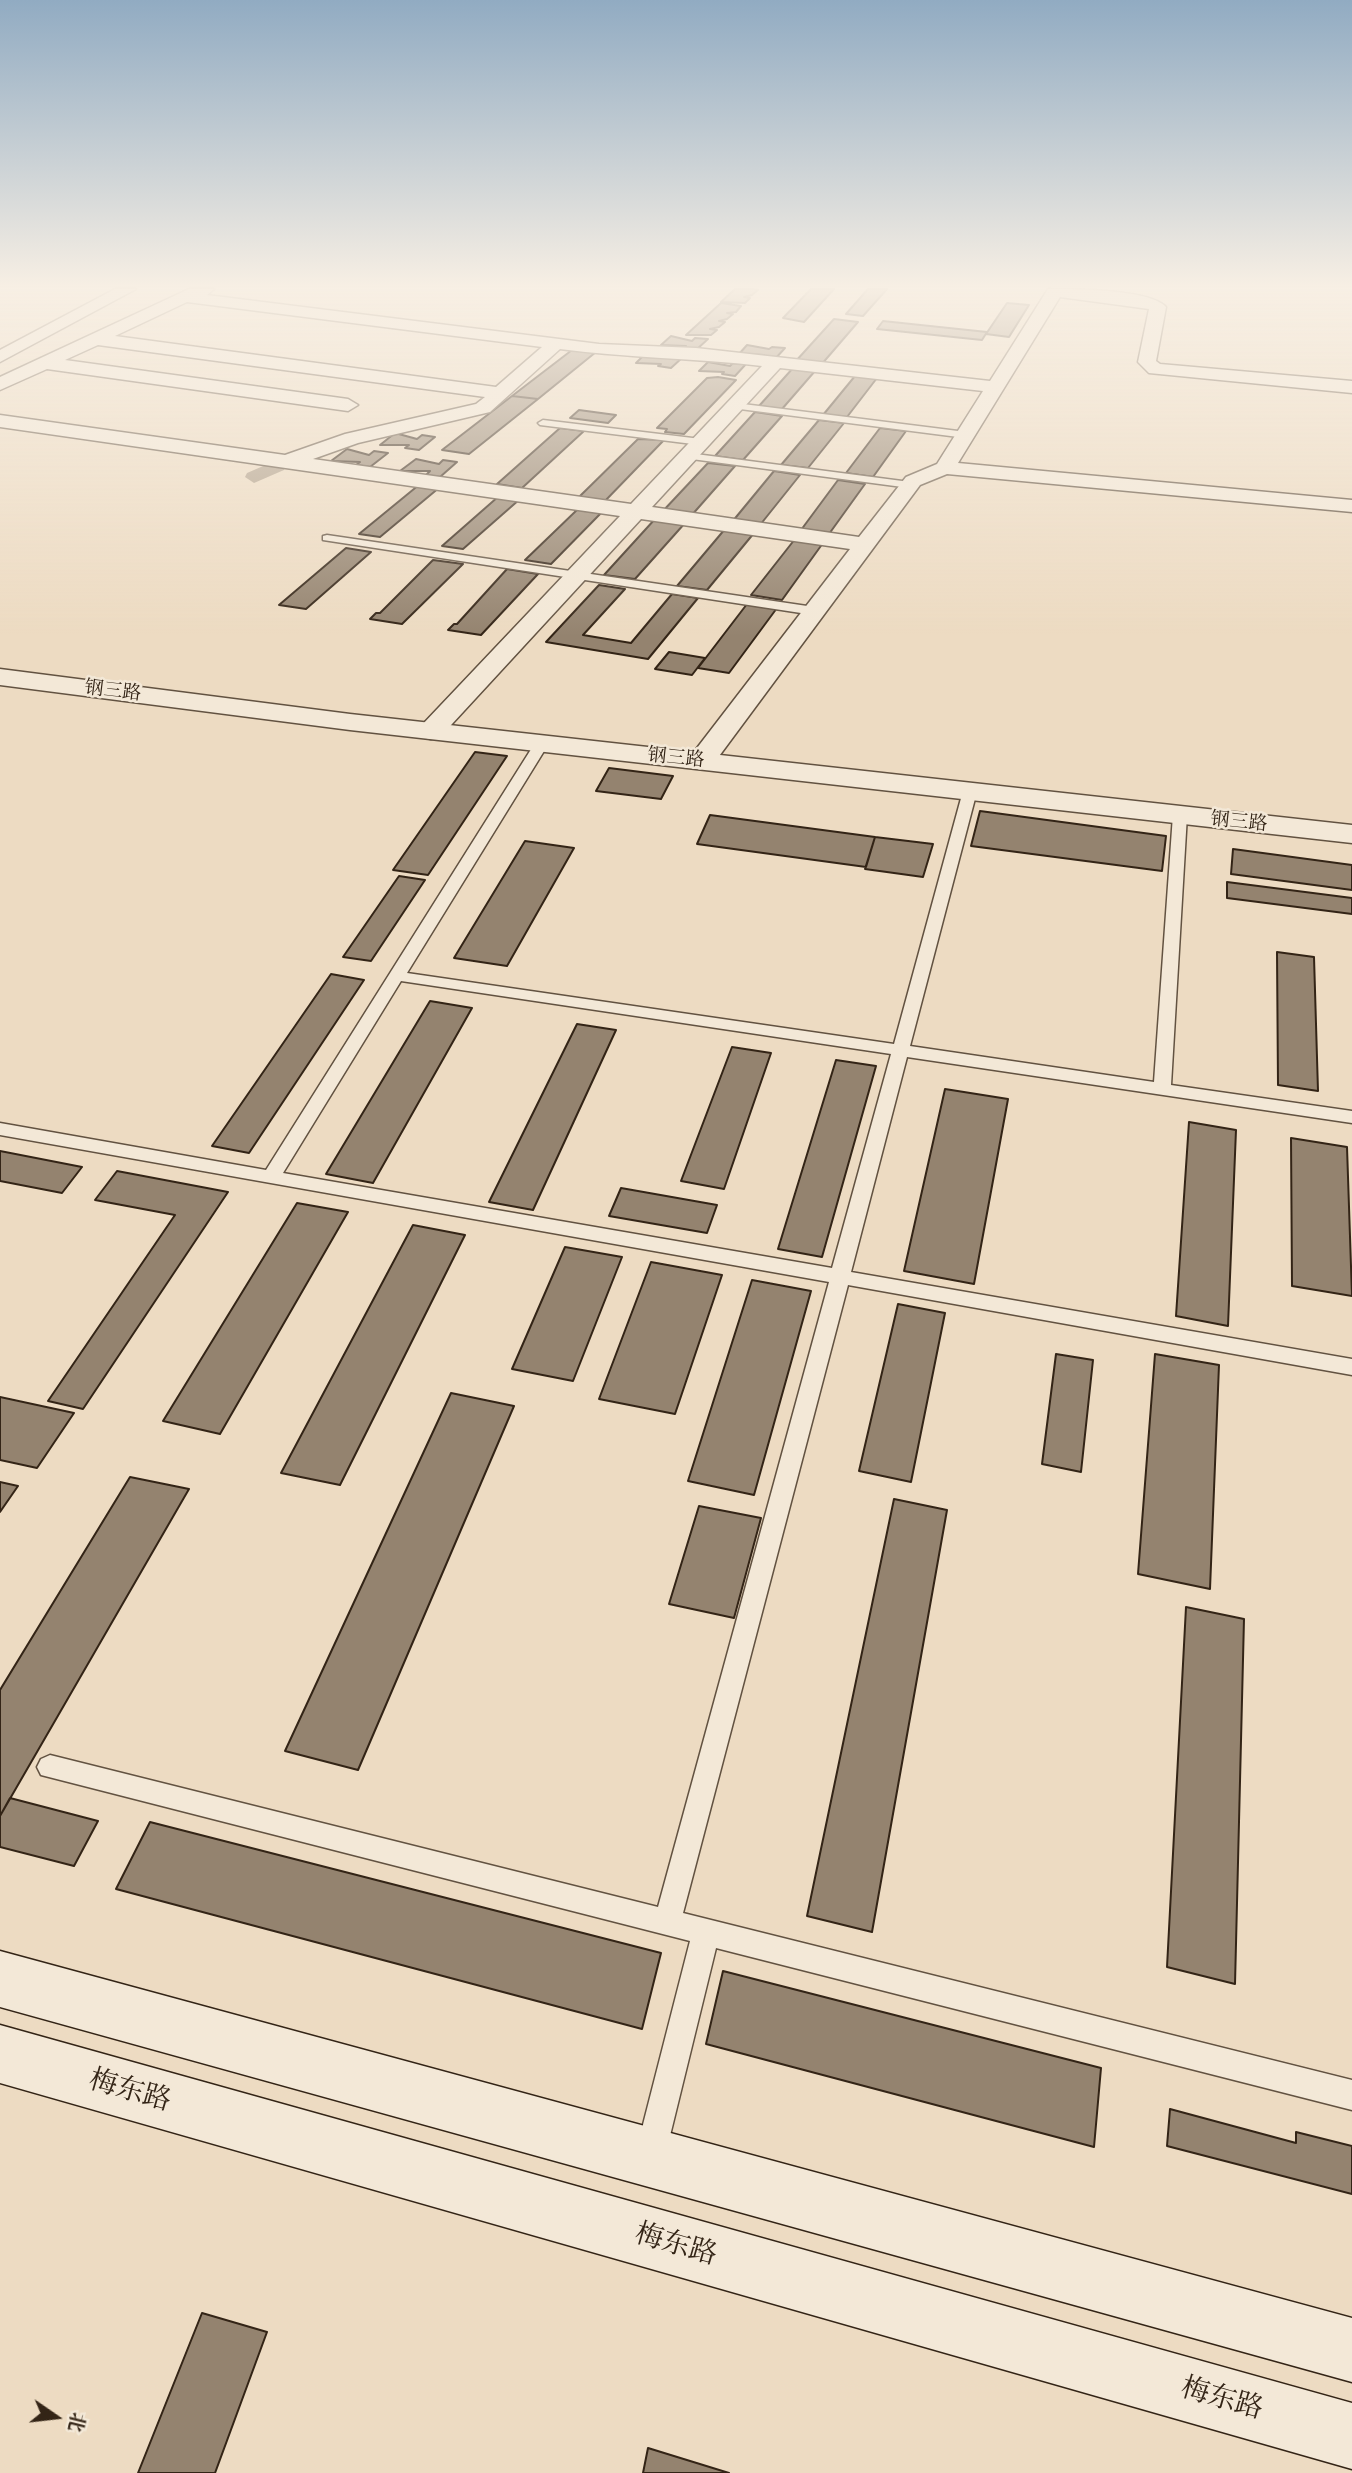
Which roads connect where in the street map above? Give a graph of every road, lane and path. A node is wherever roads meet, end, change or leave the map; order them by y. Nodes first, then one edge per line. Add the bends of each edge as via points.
1 (344, 404) edge
2 (487, 404) edge
3 (984, 404) edge
4 (348, 405) dead end
5 (735, 406) joint
6 (0, 421) edge
7 (543, 422) dead end
8 (966, 435) junction
9 (695, 449) junction
10 (287, 462) junction
11 (945, 468) junction
12 (910, 485) junction
13 (1352, 506) edge
14 (637, 511) junction
15 (327, 538) dead end
16 (865, 544) junction
17 (577, 575) junction
18 (814, 611) junction
19 (0, 677) edge
20 (431, 731) junction
21 (542, 743) junction
22 (701, 761) junction
23 (970, 791) junction
24 (1180, 815) junction
25 (1352, 834) edge
26 (397, 976) junction
27 (902, 1051) junction
28 (1162, 1090) junction
29 (1352, 1117) edge
30 (0, 1129) edge
31 (271, 1177) junction
32 (842, 1277) junction
33 (1352, 1367) edge
34 (50, 1767) dead end
35 (667, 1923) junction
36 (706, 1932) junction
37 (0, 1979) edge
38 (0, 2054) edge
39 (1352, 2095) edge
40 (650, 2157) junction
41 (1352, 2350) edge
42 (1352, 2436) edge

1 - 4 street
2 - 10 street via 352,438
3 - 8 street
5 - 8 lane
5 - 9 street
6 - 10 street
7 - 9 lane
8 - 11 street
9 - 12 lane
9 - 14 street
10 - 14 street
11 - 12 street
11 - 13 street
12 - 16 street
14 - 16 street
14 - 17 street
15 - 17 lane
16 - 18 street
17 - 18 lane
17 - 20 street
18 - 22 street
19 - 20 street, 钢三路
20 - 21 street, 钢三路
21 - 22 street, 钢三路
21 - 26 lane
22 - 23 street, 钢三路
23 - 24 street, 钢三路
23 - 27 lane
24 - 25 street, 钢三路
24 - 28 lane
26 - 27 lane
26 - 31 lane
27 - 28 lane
27 - 32 lane
28 - 29 lane
30 - 31 lane
31 - 32 lane
32 - 33 lane
32 - 35 lane
34 - 35 lane
35 - 36 lane
36 - 39 lane
36 - 40 lane
37 - 40 street
38 - 42 street, 梅东路
40 - 41 street

